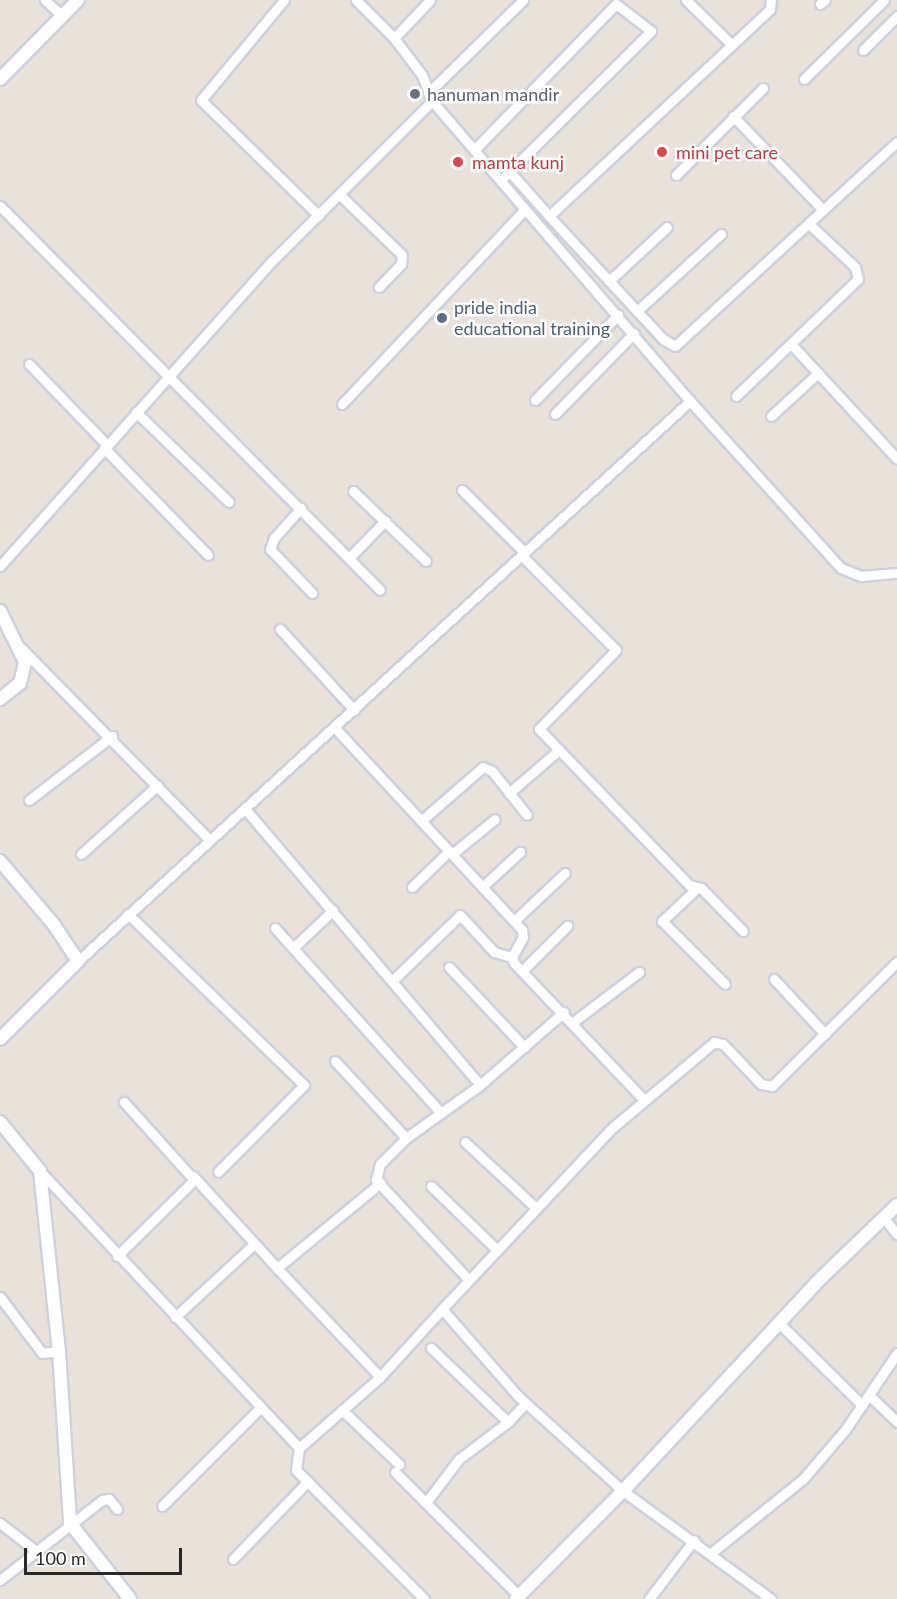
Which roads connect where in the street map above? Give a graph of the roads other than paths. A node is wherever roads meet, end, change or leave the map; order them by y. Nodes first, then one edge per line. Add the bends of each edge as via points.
1 (45, 0) edge
2 (78, 0) edge
3 (284, 0) edge
4 (356, 0) edge
5 (430, 0) edge
6 (523, 0) edge
7 (686, 0) edge
8 (771, 0) edge
9 (884, 0) edge
10 (62, 16) junction
11 (897, 16) edge
12 (394, 38) junction
13 (732, 45) junction
14 (863, 50) dead end
15 (0, 79) edge
16 (804, 79) dead end
17 (763, 88) dead end
18 (430, 97) junction
19 (733, 116) junction
20 (897, 142) edge
21 (476, 149) junction
22 (510, 172) junction
23 (676, 175) dead end
24 (501, 180) junction
25 (340, 195) junction
26 (0, 206) edge
27 (525, 209) junction
28 (823, 210) junction
29 (319, 216) junction
30 (549, 216) junction
31 (808, 223) junction
32 (667, 227) dead end
33 (721, 234) dead end
34 (609, 281) junction
35 (379, 287) dead end
36 (637, 311) junction
37 (618, 315) junction
38 (634, 333) junction
39 (791, 344) junction
40 (29, 364) dead end
41 (818, 373) junction
42 (169, 376) junction
43 (736, 396) dead end
44 (535, 400) dead end
45 (690, 401) junction
46 (342, 404) dead end
47 (136, 412) junction
48 (555, 414) dead end
49 (771, 416) dead end
50 (106, 447) junction
51 (897, 459) edge
52 (462, 490) dead end
53 (353, 491) dead end
54 (229, 502) dead end
55 (301, 508) junction
56 (385, 521) junction
57 (523, 553) junction
58 (208, 555) dead end
59 (349, 558) junction
60 (426, 561) dead end
61 (0, 566) edge
62 (897, 573) edge
63 (380, 590) dead end
64 (312, 593) dead end
65 (0, 611) edge
66 (280, 629) dead end
67 (20, 647) junction
68 (0, 699) edge
69 (354, 710) junction
70 (335, 728) junction
71 (112, 736) junction
72 (559, 750) junction
73 (158, 785) junction
74 (509, 793) junction
75 (29, 800) dead end
76 (246, 810) junction
77 (527, 815) dead end
78 (495, 819) dead end
79 (421, 821) junction
80 (210, 840) junction
81 (520, 852) dead end
82 (450, 853) junction
83 (81, 854) dead end
84 (0, 861) edge
85 (565, 873) dead end
86 (412, 887) dead end
87 (482, 887) junction
88 (696, 889) junction
89 (333, 910) junction
90 (128, 914) junction
91 (514, 921) junction
92 (567, 926) dead end
93 (275, 928) dead end
94 (743, 932) dead end
95 (293, 948) junction
96 (512, 957) junction
97 (78, 961) junction
98 (897, 962) edge
99 (448, 967) dead end
100 (522, 971) junction
101 (639, 972) dead end
102 (774, 979) dead end
103 (393, 980) junction
104 (725, 984) dead end
105 (564, 1012) junction
106 (573, 1022) junction
107 (825, 1034) junction
108 (0, 1039) edge
109 (524, 1047) junction
110 (335, 1061) dead end
111 (480, 1085) junction
112 (642, 1099) junction
113 (124, 1102) dead end
114 (441, 1113) junction
115 (0, 1122) edge
116 (406, 1138) junction
117 (465, 1142) dead end
118 (40, 1171) junction
119 (218, 1172) dead end
120 (194, 1176) junction
121 (380, 1183) junction
122 (431, 1186) dead end
123 (897, 1204) edge
124 (536, 1208) junction
125 (884, 1217) junction
126 (897, 1234) edge
127 (254, 1244) junction
128 (496, 1250) junction
129 (117, 1256) junction
130 (278, 1269) junction
131 (469, 1280) junction
132 (0, 1297) edge
133 (442, 1308) junction
134 (175, 1317) junction
135 (779, 1323) junction
136 (431, 1348) dead end
137 (59, 1351) junction
138 (897, 1353) edge
139 (380, 1377) junction
140 (869, 1395) junction
141 (526, 1403) junction
142 (862, 1404) junction
143 (261, 1407) junction
144 (342, 1410) junction
145 (508, 1422) junction
146 (897, 1422) edge
147 (299, 1448) junction
148 (308, 1481) junction
149 (623, 1491) junction
150 (427, 1501) junction
151 (162, 1506) dead end
152 (117, 1509) dead end
153 (0, 1523) edge
154 (70, 1523) junction
155 (694, 1540) junction
156 (36, 1551) junction
157 (711, 1553) junction
158 (233, 1559) dead end
159 (0, 1580) edge
160 (518, 1598) edge
161 (130, 1599) edge
162 (424, 1599) edge
163 (649, 1599) edge
164 (771, 1599) edge

1 - 10 street
2 - 10 street
3 - 29 street via 201,100
4 - 12 street
5 - 12 street
6 - 18 street
7 - 13 street
8 - 13 street via 772,7
9 - 16 street
10 - 15 street
11 - 14 street
12 - 18 street via 422,75
13 - 30 street
17 - 19 street
18 - 21 street
18 - 25 street
19 - 23 street
19 - 28 street
20 - 28 street
21 - 22 street via 616,4 651,31
21 - 24 street
22 - 24 street
22 - 30 street
24 - 27 street
25 - 29 street
25 - 35 street via 402,255 400,264
26 - 42 street
27 - 37 street
27 - 46 street
28 - 31 street
29 - 42 street via 271,262
30 - 34 street
31 - 36 street via 678,345 663,339
31 - 39 street via 860,276
32 - 34 street
33 - 36 street
34 - 36 street
37 - 38 street
37 - 44 street
38 - 45 street
38 - 48 street
39 - 41 street
39 - 43 street
40 - 50 street
41 - 49 street
41 - 51 street
42 - 47 street
42 - 55 street
45 - 57 street
45 - 62 street via 836,562 852,575
47 - 50 street
47 - 54 street
50 - 58 street
50 - 61 street
52 - 57 street
53 - 56 street
55 - 59 street
55 - 64 street via 274,538 270,549
56 - 59 street
56 - 60 street
57 - 69 street
57 - 72 street via 616,650 539,724
59 - 63 street
65 - 67 street
66 - 69 street
67 - 68 street via 25,674
67 - 71 street
69 - 70 street
70 - 76 street
70 - 79 street
71 - 73 street
71 - 75 street
72 - 74 street
72 - 88 street
73 - 80 street
73 - 83 street
74 - 77 street
74 - 79 street via 483,767
76 - 80 street
76 - 89 street
78 - 82 street
79 - 82 street
80 - 90 street
81 - 87 street
82 - 86 street
82 - 87 street
84 - 97 street via 54,925
85 - 91 street
87 - 91 street
88 - 94 street via 701,888
88 - 104 street via 662,921
89 - 95 street
89 - 103 street
90 - 97 street
90 - 119 street via 304,1085
91 - 96 street via 524,935
92 - 100 street
93 - 95 street
95 - 114 street
96 - 100 street
96 - 103 street via 496,954 460,915
97 - 108 street
98 - 107 street
99 - 109 street
100 - 105 street
101 - 106 street
102 - 107 street
103 - 111 street
105 - 106 street
105 - 109 street
106 - 112 street
107 - 112 street via 772,1086 761,1084 717,1041
109 - 111 street
110 - 116 street
111 - 114 street
112 - 124 street
113 - 120 street
114 - 116 street
115 - 118 street
116 - 121 street via 380,1164 376,1180
117 - 124 street
118 - 129 street
118 - 137 street
120 - 127 street
120 - 129 street via 192,1183
121 - 130 street via 280,1263
121 - 131 street
122 - 128 street
123 - 125 street
124 - 128 street
125 - 126 street
125 - 135 street
127 - 130 street
127 - 134 street
128 - 131 street
129 - 134 street
130 - 139 street
131 - 133 street
132 - 137 street via 42,1353
133 - 139 street
133 - 141 street
134 - 143 street
135 - 142 street
135 - 149 street
136 - 145 street
137 - 154 street
138 - 140 street
139 - 144 street
140 - 142 street
140 - 146 street
141 - 145 street
141 - 149 street
142 - 157 street via 803,1479
143 - 147 street
143 - 151 street
144 - 147 street
144 - 150 street
145 - 150 street via 459,1459
147 - 148 street via 296,1470
148 - 158 street
148 - 162 street
149 - 155 street
149 - 160 street
150 - 160 street
152 - 154 street via 105,1498
153 - 156 street
154 - 156 street
154 - 161 street
155 - 157 street
155 - 163 street
156 - 159 street
157 - 164 street

